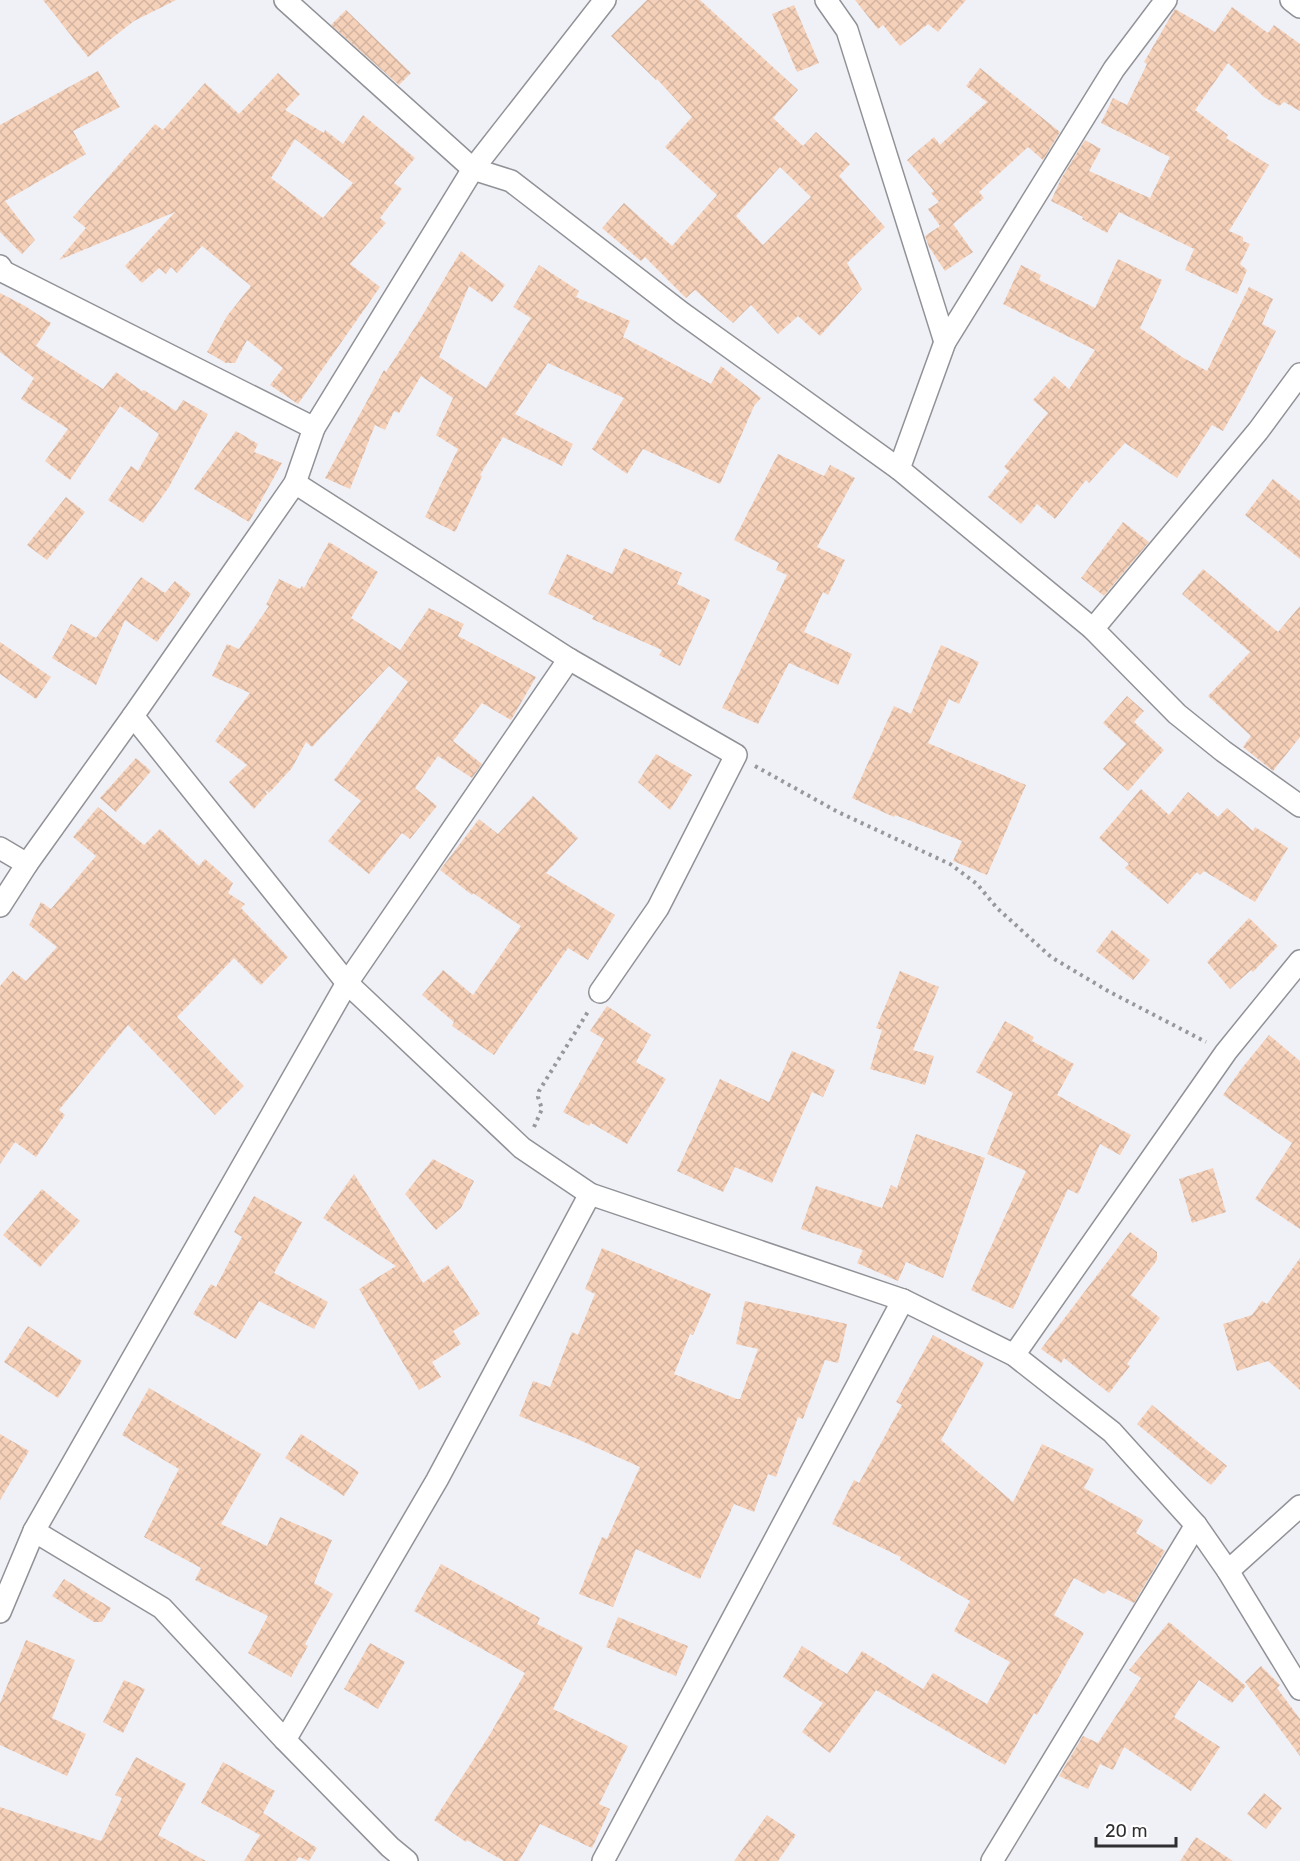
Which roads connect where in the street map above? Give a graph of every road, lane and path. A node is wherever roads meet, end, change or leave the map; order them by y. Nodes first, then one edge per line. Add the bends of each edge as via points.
1 (285, 0) edge
2 (605, 0) edge
3 (826, 0) edge
4 (1166, 0) edge
5 (1291, 0) edge
6 (1300, 7) edge
7 (473, 169) junction
8 (0, 266) edge
9 (945, 342) junction
10 (1300, 374) edge
11 (314, 428) junction
12 (899, 469) junction
13 (295, 483) junction
14 (1093, 629) junction
15 (569, 659) junction
16 (133, 716) junction
17 (736, 755) junction
18 (1300, 806) edge
19 (0, 848) edge
20 (27, 864) junction
21 (0, 906) edge
22 (1300, 961) edge
23 (347, 983) junction
24 (600, 992) joint
25 (1226, 1052) junction
26 (522, 1148) junction
27 (590, 1194) junction
28 (903, 1300) junction
29 (1014, 1355) junction
30 (1300, 1506) edge
31 (1196, 1525) junction
32 (34, 1531) junction
33 (1228, 1571) junction
34 (0, 1612) edge
35 (1300, 1689) edge
36 (285, 1740) junction
37 (407, 1861) edge
38 (603, 1861) edge
39 (992, 1861) edge

1 - 7 street
2 - 7 street
3 - 9 street via 847,30
4 - 9 street via 1114,69
5 - 6 street
7 - 11 street
7 - 12 street via 511,181 682,313
8 - 11 street via 4,272
9 - 12 street
10 - 14 street via 1258,431
11 - 13 street
12 - 14 street
13 - 15 street
13 - 16 street
14 - 18 street via 1177,714
15 - 17 street
15 - 23 street
16 - 20 street
16 - 23 street
17 - 24 street via 658,908
17 - 25 path via 838,812 950,864 977,884 997,908 1051,957
19 - 20 street
20 - 21 street
22 - 25 street
23 - 26 street
23 - 32 street
24 - 26 path via 539,1090 540,1117
25 - 29 street
26 - 27 street
27 - 28 street
27 - 36 street via 437,1480
28 - 29 street
28 - 38 street
29 - 31 street via 1112,1432
30 - 33 street
31 - 33 street
31 - 39 street
32 - 34 street
32 - 36 street via 162,1608
33 - 35 street
36 - 37 street

